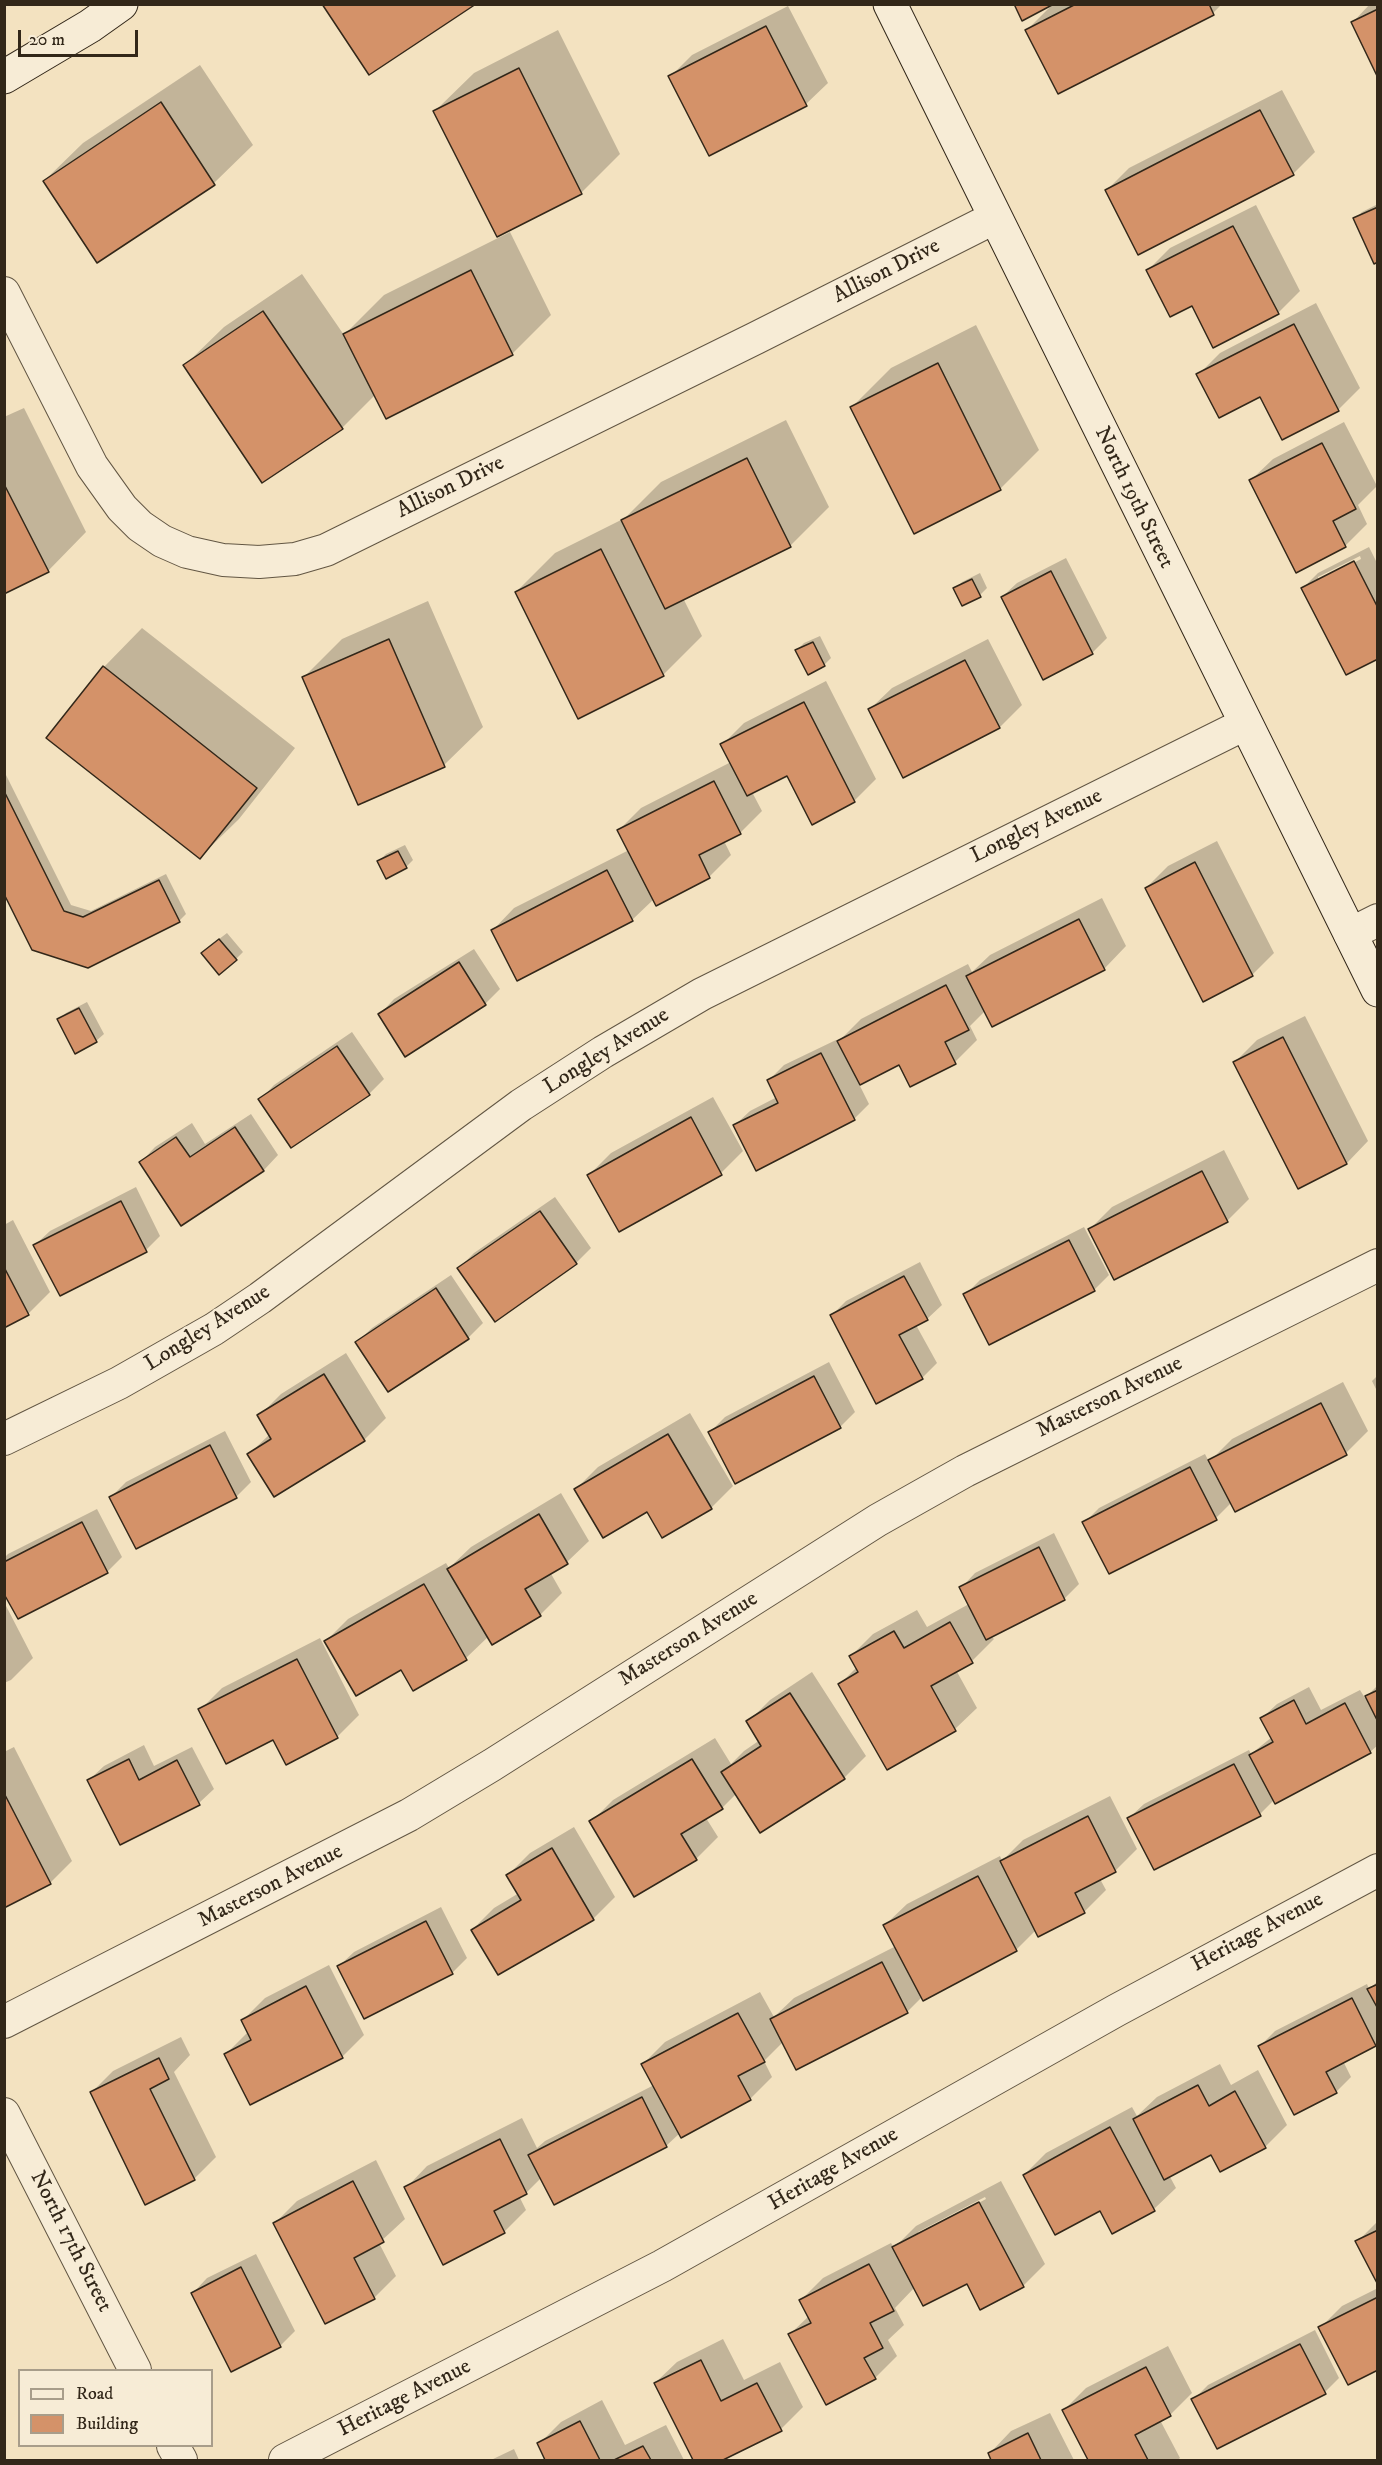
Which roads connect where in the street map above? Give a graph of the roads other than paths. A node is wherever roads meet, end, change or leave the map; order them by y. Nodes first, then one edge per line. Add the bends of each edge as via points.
1 (121, 4) edge
2 (890, 4) edge
3 (4, 77) edge
4 (994, 218) junction
5 (4, 293) edge
6 (1245, 724) junction
7 (1364, 927) edge
8 (1377, 990) edge
9 (1377, 1265) edge
10 (4, 1439) edge
11 (1377, 1870) edge
12 (4, 2022) edge
13 (4, 2114) edge
14 (134, 2369) edge
15 (285, 2460) edge

1 - 3 street
2 - 4 street, North 19th Street
4 - 5 street, Allison Drive via 326,550 295,559 259,562 187,552 162,541 122,508 92,466
4 - 6 street, North 19th Street
6 - 7 street, North 19th Street
6 - 10 street, Longley Avenue via 672,1012 521,1105 213,1329 119,1383
7 - 8 street, North 19th Street
9 - 12 street, Masterson Avenue via 965,1471 878,1520 409,1815
11 - 15 street, Heritage Avenue via 1136,1999 662,2266
13 - 14 street, North 17th Street

